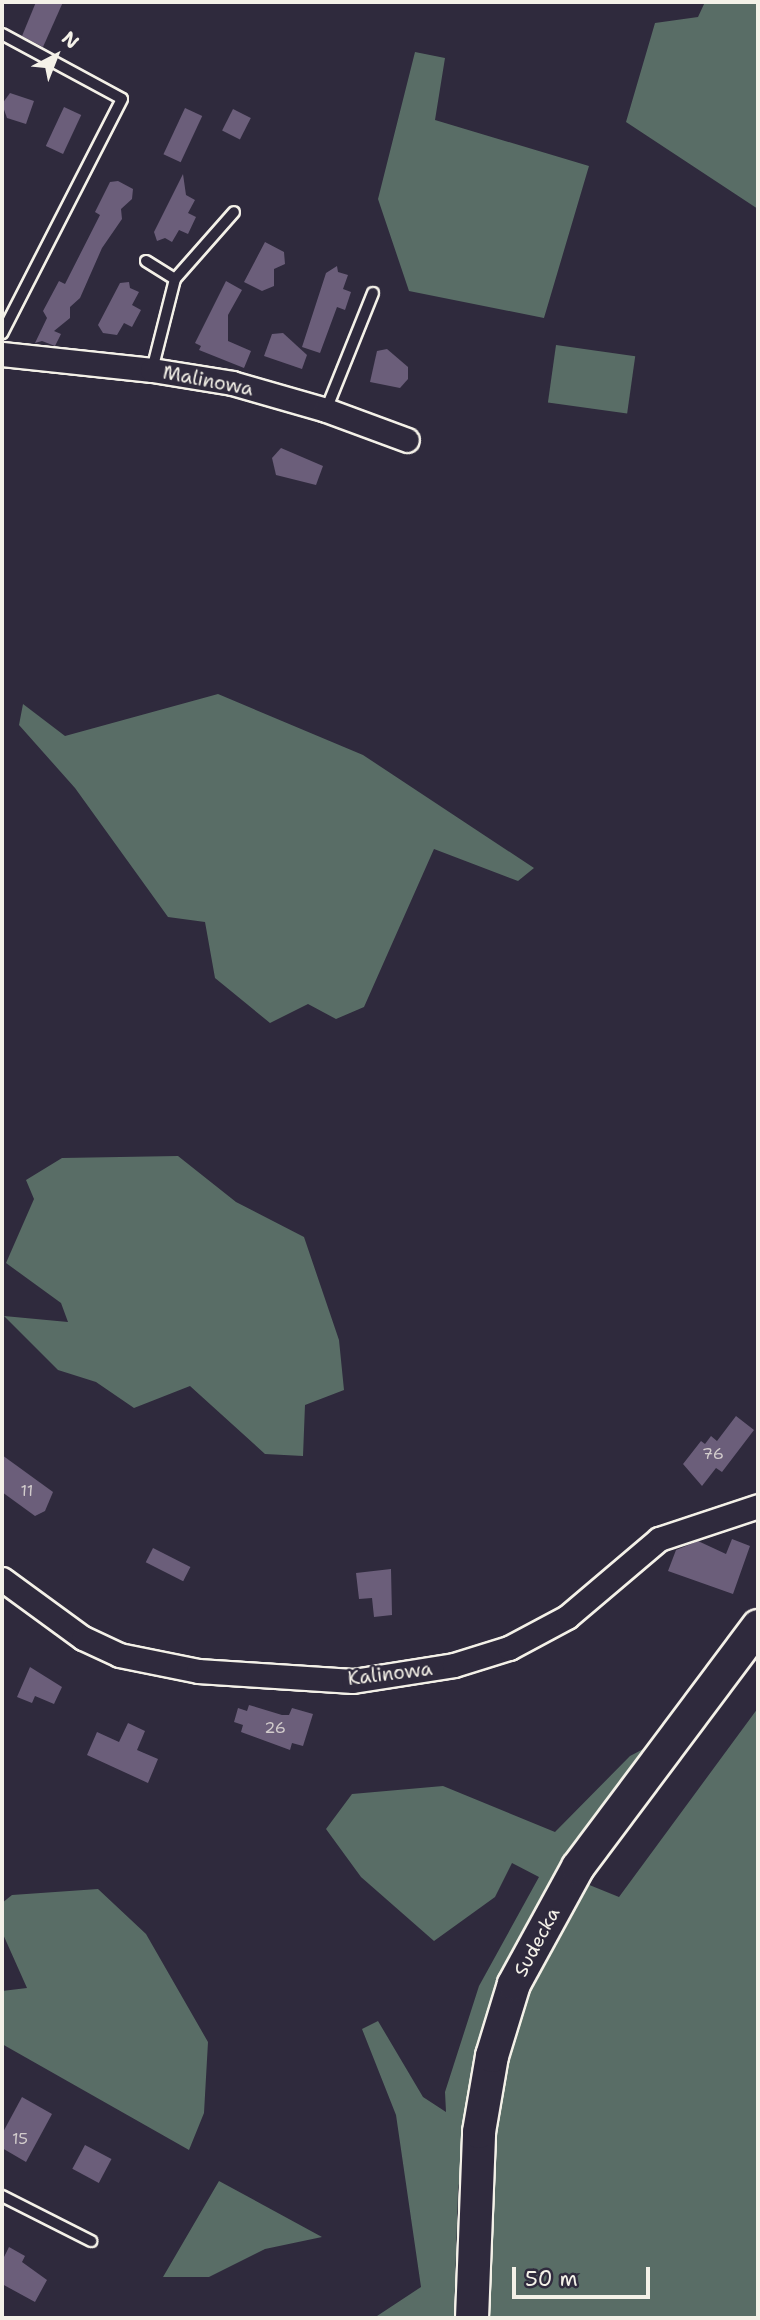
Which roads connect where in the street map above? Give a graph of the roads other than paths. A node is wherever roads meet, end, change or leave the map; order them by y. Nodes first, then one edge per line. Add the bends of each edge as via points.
1 (2, 34) edge
2 (234, 212) dead end
3 (146, 261) dead end
4 (175, 278) junction
5 (373, 293) dead end
6 (2, 333) edge
7 (2, 354) edge
8 (152, 370) junction
9 (326, 410) junction
10 (407, 440) dead end
11 (758, 1506) edge
12 (2, 1579) edge
13 (758, 1626) edge
14 (2, 2196) edge
15 (91, 2241) dead end
16 (472, 2318) edge

1 - 6 lane via 122,99
2 - 4 lane
3 - 4 lane
4 - 8 lane
5 - 9 lane
7 - 8 street, Malinowa
8 - 9 street, Malinowa via 232,383
9 - 10 street, Malinowa
11 - 12 street, Kalinowa via 659,1539 567,1617 509,1648 454,1665 353,1681 198,1671 119,1655 83,1638
13 - 16 main road, Sudecka via 578,1867 514,1984 492,2056 479,2132
14 - 15 lane

